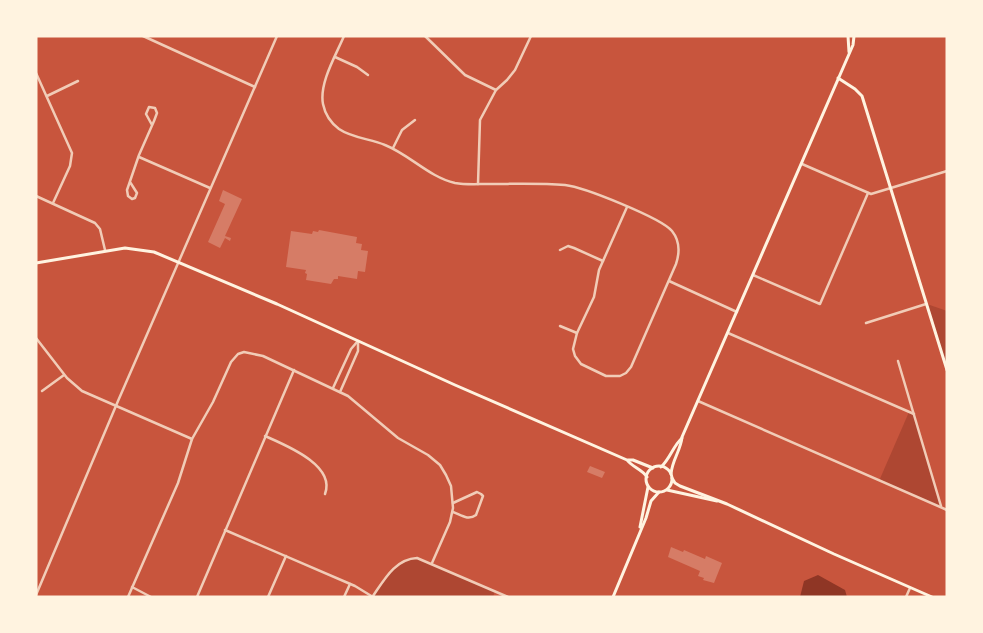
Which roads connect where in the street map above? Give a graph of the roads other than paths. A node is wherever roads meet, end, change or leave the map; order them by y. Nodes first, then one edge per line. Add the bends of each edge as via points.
1 (143, 36) edge
2 (277, 36) edge
3 (344, 36) edge
4 (425, 36) edge
5 (531, 36) edge
6 (848, 36) edge
7 (854, 36) edge
8 (849, 53) junction
9 (335, 58) junction
10 (36, 73) edge
11 (368, 75) dead end
12 (838, 78) junction
13 (78, 81) dead end
14 (255, 87) junction
15 (496, 90) junction
16 (47, 96) junction
17 (415, 120) dead end
18 (152, 125) junction
19 (393, 148) junction
20 (139, 157) junction
21 (802, 164) junction
22 (947, 171) edge
23 (130, 182) junction
24 (478, 184) junction
25 (210, 188) junction
26 (891, 189) junction
27 (868, 193) junction
28 (36, 196) edge
29 (53, 204) junction
30 (627, 207) junction
31 (105, 250) junction
32 (560, 250) dead end
33 (604, 261) junction
34 (180, 262) junction
35 (36, 263) edge
36 (753, 275) junction
37 (669, 281) junction
38 (927, 304) junction
39 (737, 312) junction
40 (866, 323) dead end
41 (560, 326) dead end
42 (577, 333) junction
43 (728, 333) junction
44 (36, 338) edge
45 (358, 341) junction
46 (898, 361) dead end
47 (294, 370) junction
48 (947, 370) edge
49 (64, 375) junction
50 (333, 388) junction
51 (42, 392) dead end
52 (340, 392) junction
53 (698, 401) junction
54 (116, 406) junction
55 (914, 414) junction
56 (265, 436) junction
57 (682, 437) junction
58 (192, 439) junction
59 (627, 460) junction
60 (661, 466) junction
61 (653, 468) junction
62 (671, 476) junction
63 (647, 477) junction
64 (648, 487) junction
65 (667, 490) junction
66 (658, 492) junction
67 (325, 494) dead end
68 (453, 503) junction
69 (727, 504) junction
70 (941, 507) junction
71 (947, 510) edge
72 (453, 511) junction
73 (225, 530) junction
74 (640, 530) junction
75 (286, 556) junction
76 (432, 563) junction
77 (350, 584) junction
78 (132, 588) junction
79 (910, 588) junction
80 (495, 591) junction
81 (36, 595) edge
82 (373, 596) edge
83 (128, 597) edge
84 (151, 597) edge
85 (197, 597) edge
86 (268, 597) edge
87 (344, 597) edge
88 (493, 597) edge
89 (508, 597) edge
90 (613, 597) edge
91 (906, 597) edge
92 (932, 597) edge

1 - 14 street
2 - 14 street
3 - 9 street
4 - 15 street via 465,75
5 - 15 street via 513,73
6 - 8 main road
7 - 8 main road
8 - 12 main road
9 - 11 street
9 - 19 street via 322,92 323,106 329,118 344,132
10 - 16 street
12 - 21 main road
12 - 26 main road via 862,96
13 - 16 street
14 - 25 street
15 - 24 street via 479,122
16 - 29 street via 72,154
17 - 19 street via 402,130
18 - 18 street via 146,114 149,107 157,110
18 - 20 street
19 - 24 street via 443,179
20 - 23 street
20 - 25 street
21 - 27 street
21 - 36 main road
22 - 26 street
23 - 23 street via 126,193 132,199 137,193
24 - 30 street via 573,186
25 - 34 street
26 - 27 street
26 - 38 main road
27 - 36 street via 820,304
28 - 29 street
29 - 31 street via 95,223 100,229
30 - 33 street
30 - 37 street via 664,224 675,236 679,255
31 - 34 main road via 135,248
31 - 35 main road
32 - 33 street via 568,246
33 - 42 street via 597,276 594,297
34 - 45 main road
34 - 54 street
36 - 39 main road
37 - 39 street
37 - 42 street via 631,367 624,374 609,377 580,364 573,345
38 - 40 street
38 - 48 main road
39 - 43 main road
41 - 42 street
43 - 53 main road
43 - 55 street
44 - 49 street
45 - 50 street
45 - 52 street via 358,352
45 - 59 main road
46 - 55 street
47 - 50 street
47 - 56 street
47 - 58 street via 263,356 238,354
49 - 51 street
49 - 54 street via 87,394
50 - 52 street
52 - 68 street via 358,403 398,438 436,461 448,479
53 - 57 main road
53 - 70 street
54 - 58 street
54 - 81 street
55 - 70 street
56 - 67 street via 314,463 326,481
56 - 73 street
57 - 60 main road
57 - 62 main road
58 - 78 street via 178,483
59 - 61 main road
59 - 63 main road
60 - 61 main road
60 - 62 main road
61 - 63 main road
62 - 65 main road
62 - 69 main road via 680,486
63 - 64 main road
64 - 66 main road
64 - 74 main road
65 - 66 main road
65 - 69 main road
66 - 74 main road
68 - 72 street
68 - 72 street via 478,492 483,496 472,518
69 - 79 main road
70 - 71 street
72 - 76 street
73 - 75 street
73 - 85 street
74 - 90 main road
75 - 77 street
75 - 86 street
76 - 80 street
76 - 82 street via 417,558 405,560 395,567
77 - 82 street
77 - 87 street
78 - 83 street
78 - 84 street
79 - 91 street
79 - 92 main road
80 - 88 street
80 - 89 street

